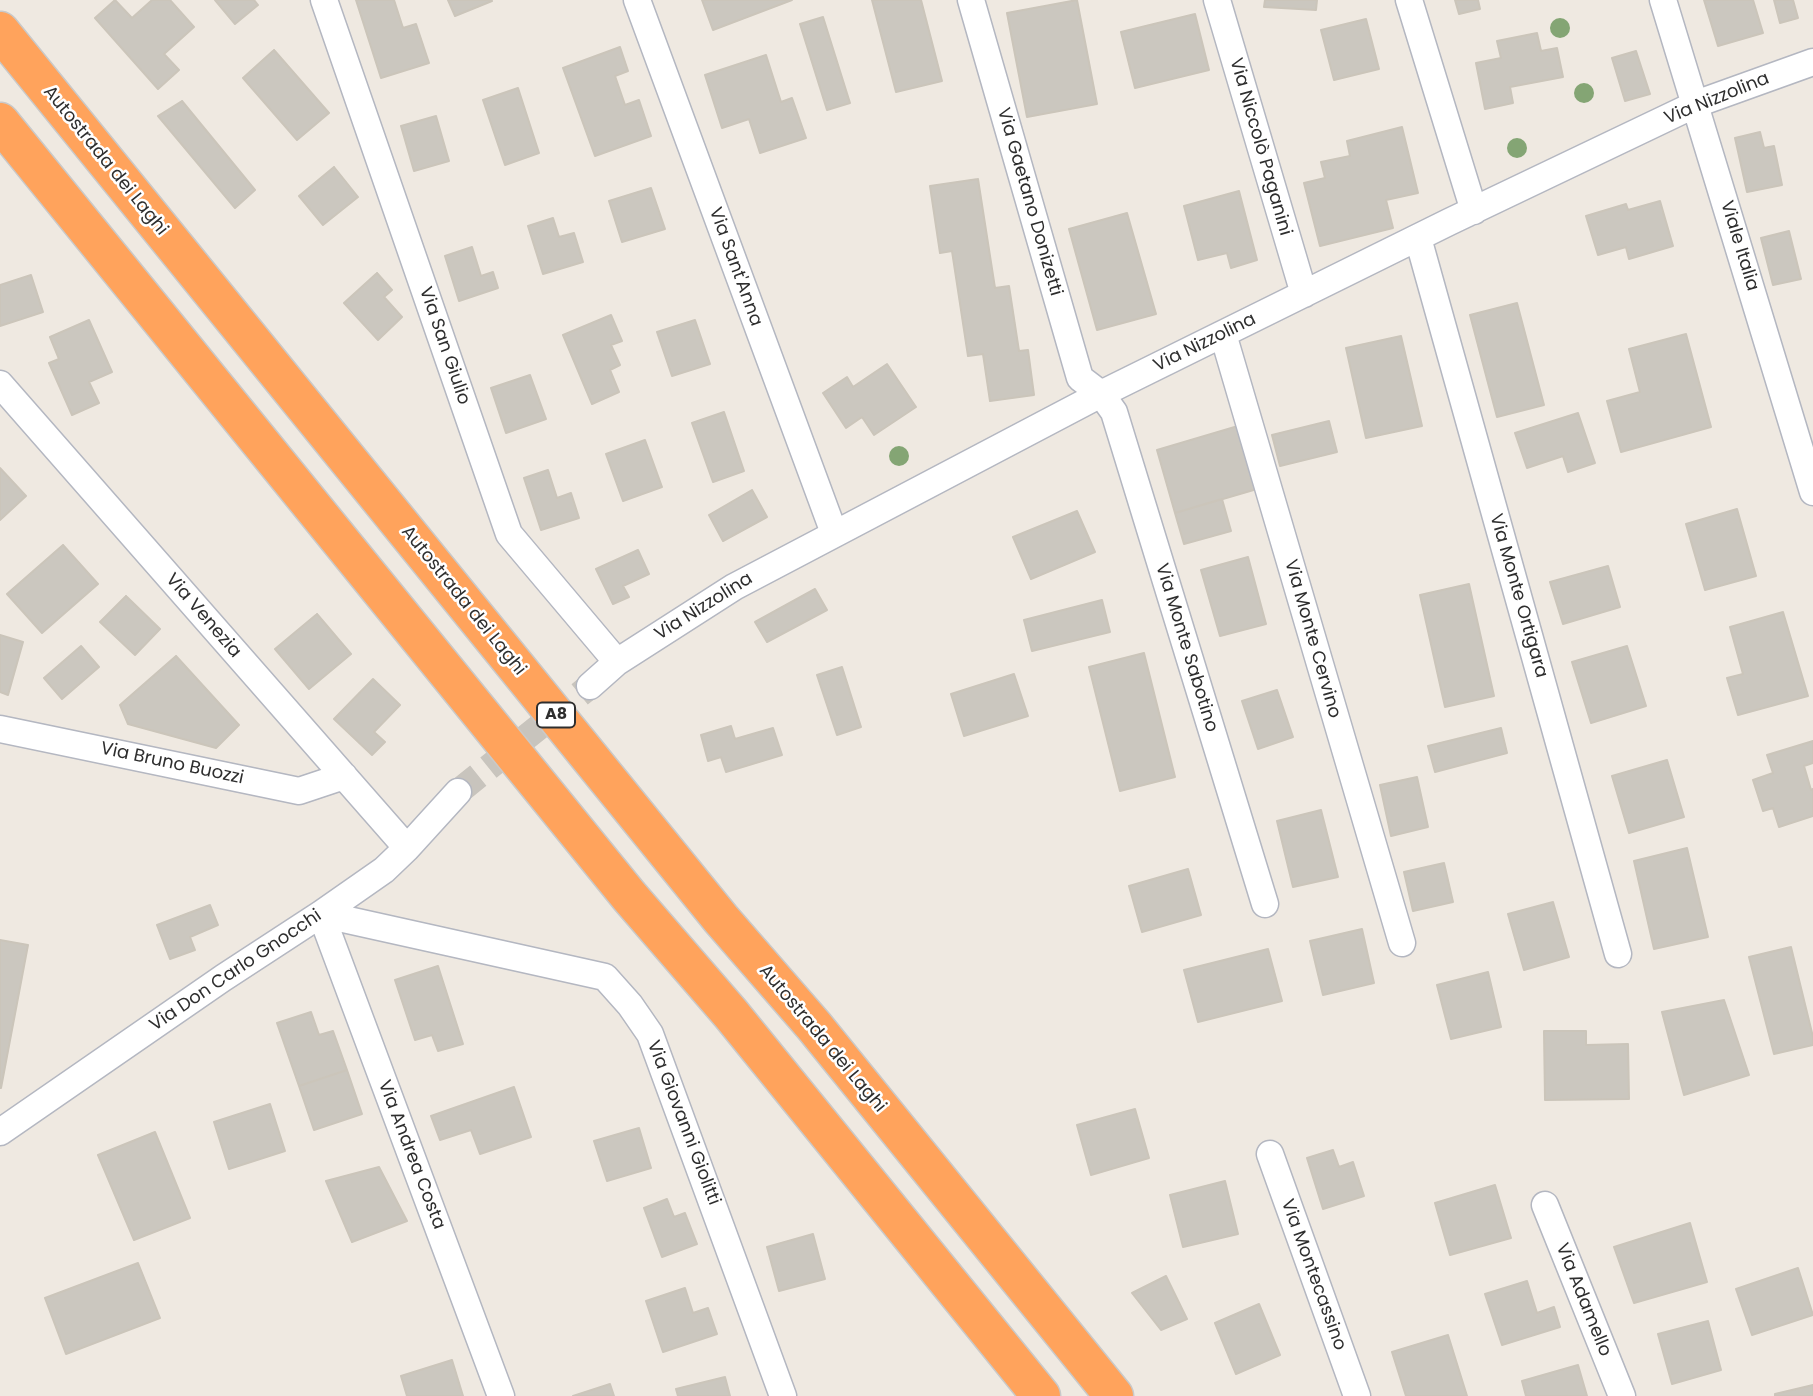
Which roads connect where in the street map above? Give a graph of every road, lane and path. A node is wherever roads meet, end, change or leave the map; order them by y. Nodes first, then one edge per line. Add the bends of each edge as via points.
1 (324, 0) edge
2 (637, 0) edge
3 (971, 0) edge
4 (1217, 0) edge
5 (1409, 0) edge
6 (1663, 0) edge
7 (0, 31) edge
8 (1813, 62) edge
9 (1696, 104) junction
10 (0, 122) edge
11 (1474, 211) junction
12 (1418, 238) junction
13 (1304, 293) junction
14 (1223, 334) junction
15 (0, 384) edge
16 (1101, 394) junction
17 (1813, 492) edge
18 (834, 533) junction
19 (617, 662) junction
20 (590, 686) tunnel mouth
21 (0, 729) edge
22 (344, 776) junction
23 (458, 792) tunnel mouth
24 (407, 848) junction
25 (1265, 904) dead end
26 (321, 915) junction
27 (1402, 943) dead end
28 (1618, 954) dead end
29 (0, 1132) edge
30 (1270, 1154) dead end
31 (1545, 1205) dead end
32 (501, 1396) edge
33 (783, 1396) edge
34 (1041, 1396) edge
35 (1114, 1396) edge
36 (1357, 1396) edge
37 (1622, 1396) edge

1 - 19 street, Via San Giulio via 509,534
2 - 18 street, Via Sant'Anna
3 - 16 street, Via Gaetano Donizetti via 1080,378
4 - 13 street, Via Niccolò Paganini
5 - 11 street
6 - 9 street, Viale Italia
7 - 35 highway, Autostrada dei Laghi / A8
8 - 9 street, Via Nizzolina
9 - 11 street, Via Nizzolina
9 - 17 street, Viale Italia
10 - 34 highway
11 - 12 street, Via Nizzolina
12 - 13 street, Via Nizzolina
12 - 28 street, Via Monte Ortigara
13 - 14 street, Via Nizzolina
14 - 16 street, Via Nizzolina
14 - 27 street, Via Monte Cervino
15 - 22 street, Via Venezia
16 - 18 street, Via Nizzolina
16 - 25 street, Via Monte Sabotino via 1114,412
18 - 19 street, Via Nizzolina via 734,587
19 - 20 street
21 - 22 street, Via Bruno Buozzi via 299,791
22 - 24 street, Via Venezia
23 - 24 street, Via Don Carlo Gnocchi
24 - 26 street, Via Don Carlo Gnocchi
26 - 29 street, Via Don Carlo Gnocchi
26 - 32 street, Via Andrea Costa
26 - 33 street, Via Giovanni Giolitti via 605,977 650,1034
30 - 36 street, Via Montecassino
31 - 37 street, Via Adamello

